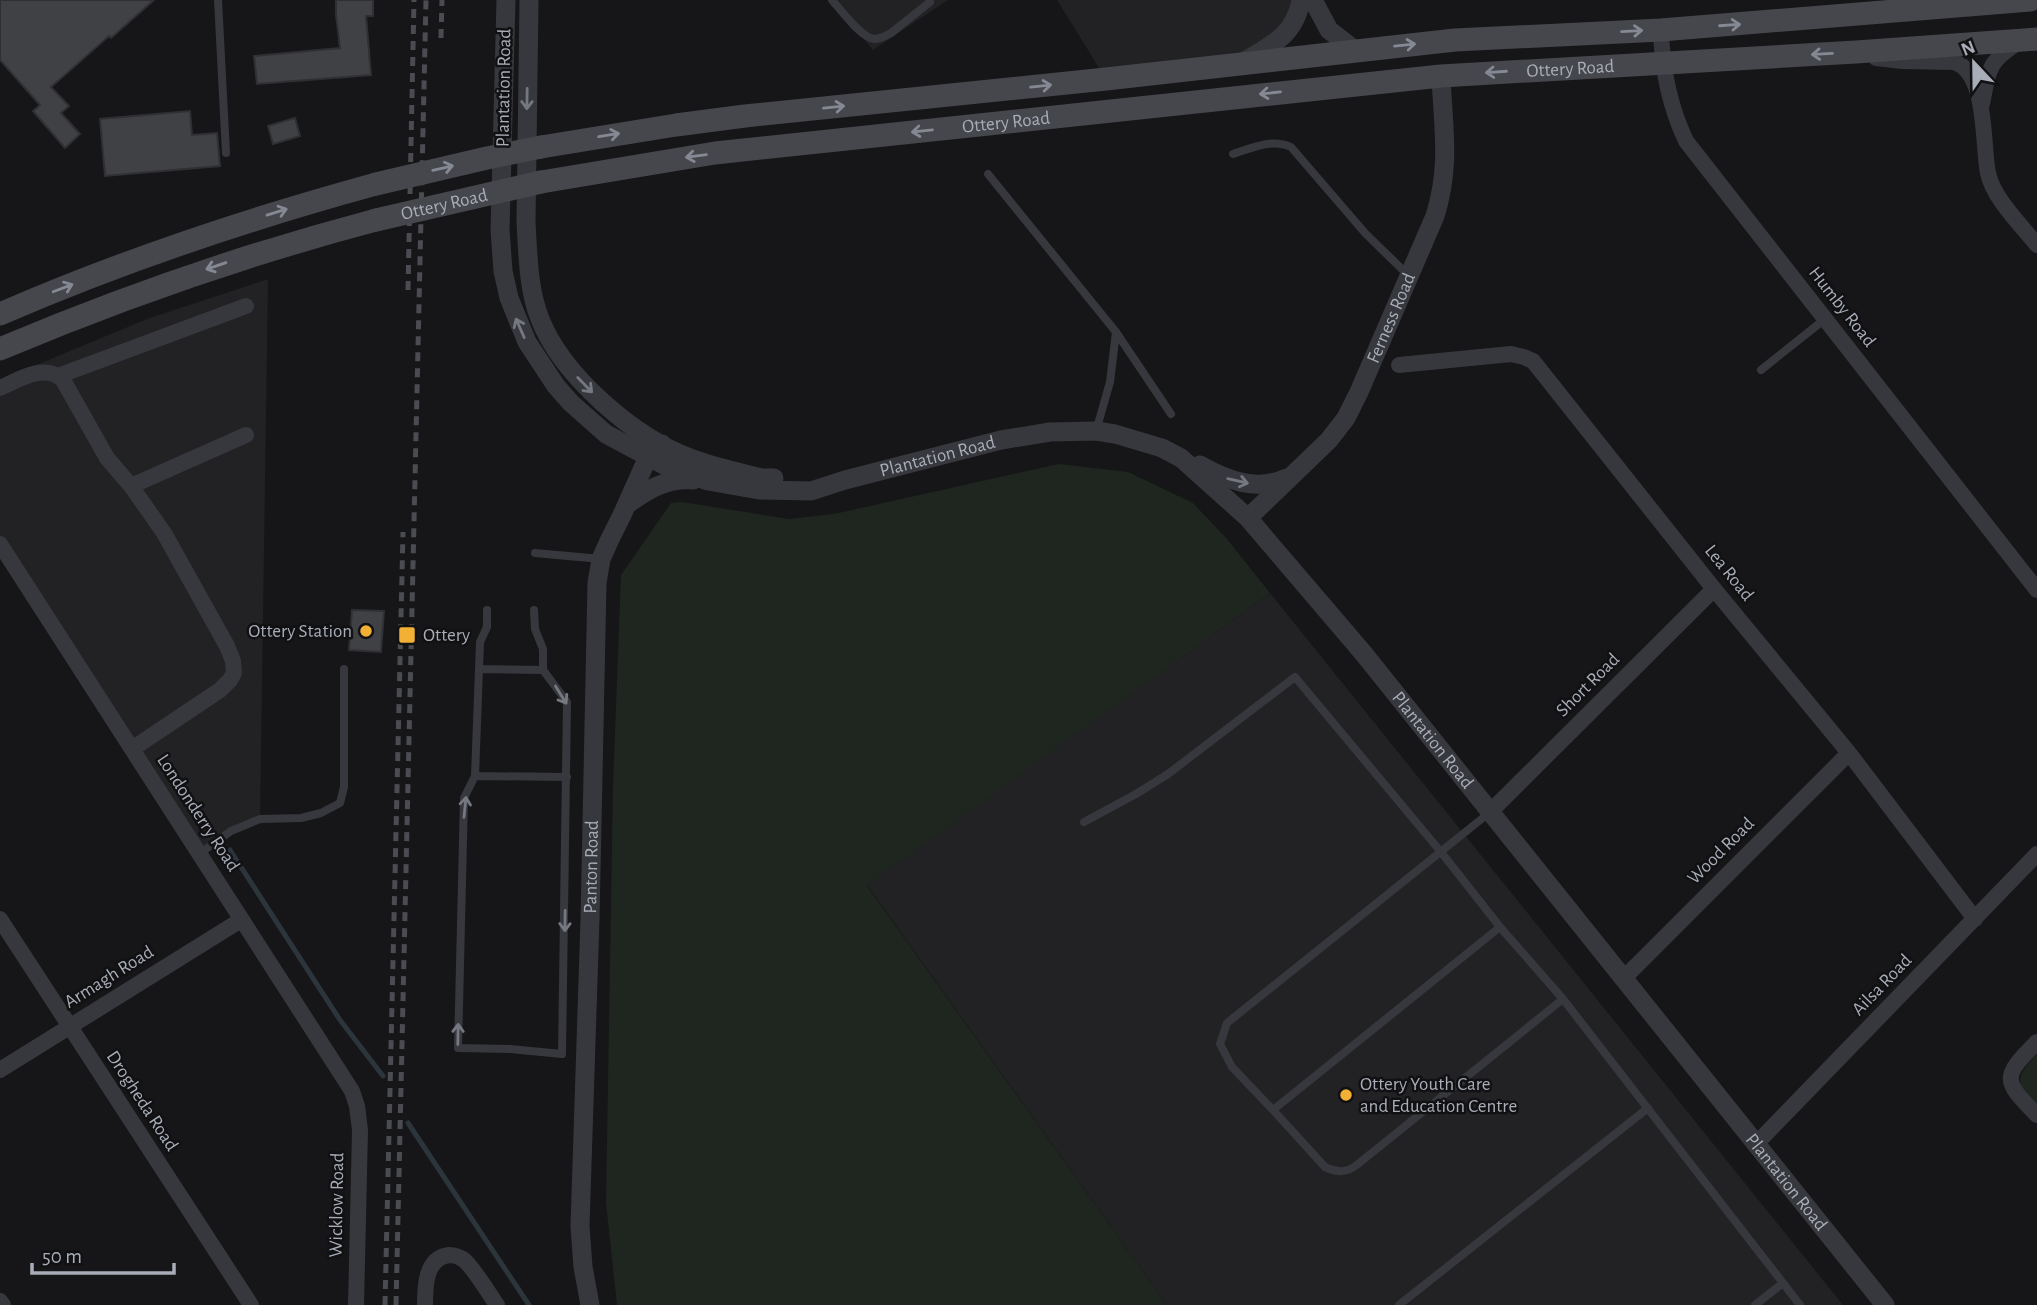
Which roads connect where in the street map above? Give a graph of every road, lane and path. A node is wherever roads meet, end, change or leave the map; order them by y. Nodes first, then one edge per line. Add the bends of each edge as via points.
1 (218, 0) edge
2 (506, 0) edge
3 (529, 0) edge
4 (832, 0) edge
5 (1301, 0) edge
6 (1312, 0) edge
7 (2030, 0) edge
8 (930, 2) dead end
9 (1661, 30) junction
10 (2030, 39) edge
11 (1356, 51) junction
12 (1856, 52) junction
13 (1240, 63) junction
14 (1662, 63) junction
15 (1441, 76) junction
16 (1981, 106) junction
17 (226, 153) dead end
18 (1233, 154) dead end
19 (988, 174) dead end
20 (2037, 245) edge
21 (1409, 276) junction
22 (246, 306) dead end
23 (0, 314) edge
24 (1825, 319) junction
25 (1116, 332) junction
26 (0, 349) edge
27 (1399, 365) dead end
28 (1761, 370) dead end
29 (58, 376) junction
30 (0, 387) edge
31 (1171, 414) dead end
32 (1096, 431) junction
33 (246, 435) dead end
34 (655, 451) junction
35 (1181, 458) junction
36 (1297, 472) junction
37 (845, 480) junction
38 (708, 481) junction
39 (131, 486) junction
40 (627, 505) junction
41 (1248, 518) junction
42 (0, 544) edge
43 (535, 552) dead end
44 (601, 559) junction
45 (1714, 589) junction
46 (2037, 590) edge
47 (487, 610) dead end
48 (534, 610) dead end
49 (479, 668) junction
50 (344, 669) dead end
51 (543, 670) junction
52 (132, 749) junction
53 (1849, 753) junction
54 (475, 776) junction
55 (567, 777) junction
56 (1492, 811) junction
57 (1084, 822) dead end
58 (1441, 852) junction
59 (200, 854) junction
60 (2037, 854) edge
61 (0, 919) edge
62 (1975, 919) junction
63 (241, 920) junction
64 (1500, 927) junction
65 (1624, 978) junction
66 (1563, 999) junction
67 (69, 1027) junction
68 (2037, 1042) edge
69 (0, 1070) edge
70 (357, 1106) joint
71 (1648, 1108) junction
72 (1273, 1110) junction
73 (2037, 1115) edge
74 (1756, 1144) junction
75 (1783, 1283) junction
76 (251, 1305) edge
77 (356, 1305) edge
78 (425, 1305) edge
79 (497, 1305) edge
80 (590, 1305) edge
81 (1399, 1305) edge
82 (1755, 1305) edge
83 (1800, 1305) edge
84 (1885, 1305) edge

1 - 17 lane
34 -> 2 street, Plantation Road via 606,434 571,403 527,342 509,298 500,230
3 -> 34 street, Plantation Road via 526,223 539,318 574,374
4 - 8 lane via 873,39 891,33
5 - 13 street via 1297,19 1285,35
6 - 11 street via 1329,30
9 -> 7 main road, Ottery Road via 1821,11
11 -> 9 main road, Ottery Road via 1454,40
9 - 14 street, Humby Road
10 - 12 main road, Ottery Road
10 - 16 street via 2006,50 1991,65
11 - 13 main road, Ottery Road
12 -> 14 main road, Ottery Road
12 - 16 street via 1902,61 1960,63 1969,73
23 -> 13 main road, Ottery Road, bridge via 225,228 376,184 541,147 745,116
14 -> 15 main road, Ottery Road
14 - 24 street, Humby Road via 1686,141
15 - 21 street, Ferness Road via 1445,177 1435,216
15 -> 26 main road, Ottery Road, bridge via 715,153 541,182 376,220 214,267
16 - 20 street via 1992,184
18 - 21 lane via 1270,143 1291,147
19 - 25 lane
21 - 36 street, Ferness Road via 1346,418
22 - 29 street
24 - 28 lane
24 - 46 street, Humby Road
25 - 31 lane
25 - 32 lane via 1111,382
27 - 45 street, Lea Road via 1511,354 1533,361
29 - 30 street via 42,371
29 - 39 street via 107,458
32 - 35 street, Plantation Road via 1139,440
32 - 37 street, Plantation Road via 1030,435
33 - 39 street
34 - 37 street, Plantation Road via 762,478
34 - 38 street, Plantation Road via 666,466
34 - 40 street, Panton Road
35 -> 36 street via 1243,483 1276,483
35 - 41 street, Plantation Road
36 - 41 street, Ferness Road
37 - 38 street, Plantation Road via 811,491 789,492
38 - 40 street via 671,481 648,489
39 - 52 street via 164,533 212,618 233,661 234,673 220,690
40 - 44 street, Panton Road
41 - 56 street, Plantation Road
42 - 52 street, Londonderry Road
43 - 44 lane
44 - 80 street, Panton Road via 580,1226
45 - 53 street, Lea Road
45 - 56 street, Short Road
47 - 49 lane
48 - 51 lane
49 - 51 lane
49 - 54 lane
50 - 59 lane via 344,787 340,803 301,818 260,819 231,831
51 -> 55 lane via 567,702
52 - 59 street, Londonderry Road
53 - 62 street, Lea Road
53 - 65 street, Wood Road
54 - 55 lane
55 -> 54 lane via 562,1054 458,1048 464,798
56 - 58 lane
56 - 65 street, Plantation Road
57 - 58 lane via 1168,774 1295,677
58 - 64 lane
58 - 72 lane via 1227,1023 1220,1044 1226,1058
59 - 63 street, Londonderry Road
60 - 62 street, Ailsa Road
61 - 67 street, Drogheda Road
62 - 74 street, Ailsa Road
63 - 67 street, Armagh Road
63 - 70 street, Londonderry Road via 341,1073
64 - 66 lane
64 - 72 lane
65 - 74 street, Plantation Road
66 - 71 lane
66 - 72 lane via 1351,1170 1335,1172 1325,1167
67 - 69 street, Armagh Road
67 - 76 street, Drogheda Road
68 - 73 street via 2016,1063 2011,1081 2018,1096
70 - 77 street, Wicklow Road
71 - 75 lane
71 - 81 lane
74 - 84 street, Plantation Road
75 - 82 lane
75 - 83 lane
78 - 79 street via 426,1279 434,1263 453,1255 464,1260

